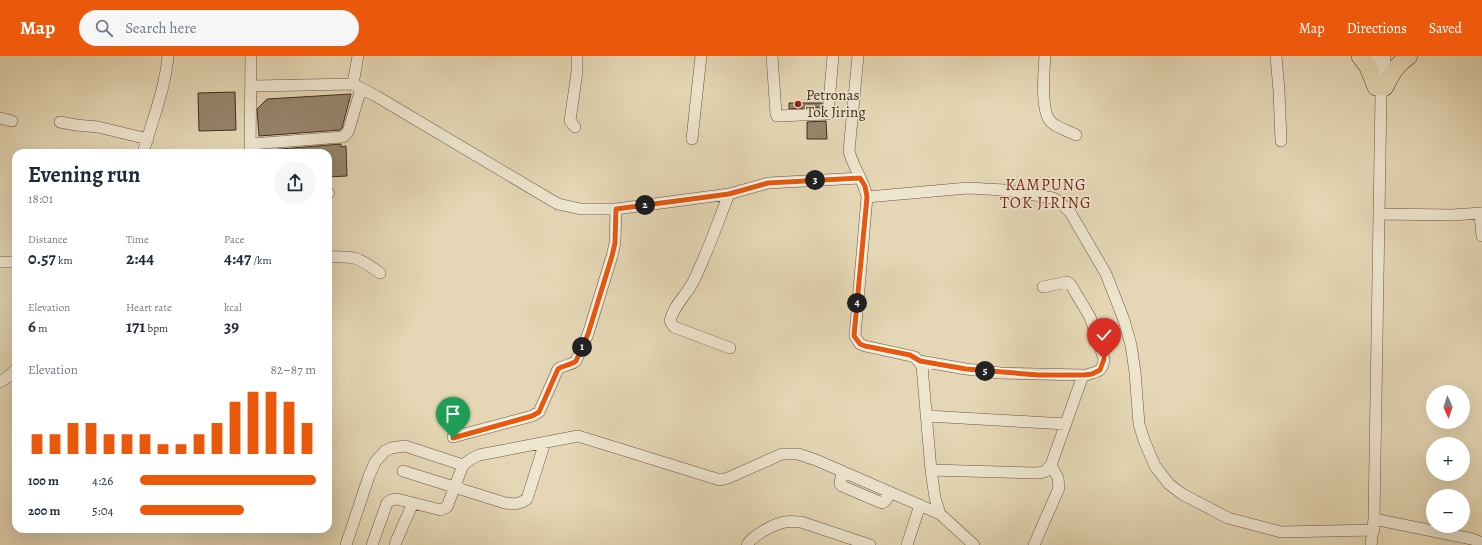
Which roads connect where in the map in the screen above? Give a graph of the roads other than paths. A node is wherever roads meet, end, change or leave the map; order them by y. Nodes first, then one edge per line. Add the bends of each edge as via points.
1 (168, 56) edge
2 (251, 56) edge
3 (358, 56) edge
4 (577, 56) edge
5 (701, 56) edge
6 (772, 56) edge
7 (833, 56) edge
8 (858, 56) edge
9 (1045, 56) edge
10 (1276, 56) edge
11 (1360, 56) edge
12 (1374, 56) edge
13 (1385, 56) edge
14 (1408, 56) edge
15 (251, 86) junction
16 (357, 87) junction
17 (1381, 90) junction
18 (0, 118) edge
19 (12, 121) dead end
20 (60, 122) dead end
21 (575, 128) dead end
22 (1076, 135) dead end
23 (148, 139) junction
24 (692, 139) dead end
25 (1281, 141) dead end
26 (144, 149) edge
27 (250, 149) edge
28 (860, 178) junction
29 (729, 194) junction
30 (867, 197) junction
31 (616, 209) junction
32 (1481, 213) edge
33 (1379, 214) junction
34 (1482, 236) edge
35 (332, 257) edge
36 (0, 262) edge
37 (12, 262) edge
38 (380, 273) dead end
39 (1043, 287) dead end
40 (730, 348) dead end
41 (920, 361) junction
42 (12, 373) edge
43 (1084, 375) junction
44 (0, 382) edge
45 (927, 416) junction
46 (1066, 424) junction
47 (453, 438) dead end
48 (544, 442) junction
49 (1051, 464) junction
50 (463, 465) junction
51 (931, 470) junction
52 (402, 471) dead end
53 (454, 488) junction
54 (413, 503) junction
55 (920, 505) junction
56 (940, 514) junction
57 (1374, 519) junction
58 (1374, 530) junction
59 (1474, 542) edge
60 (395, 544) edge
61 (346, 545) edge
62 (372, 545) edge
63 (747, 545) edge
64 (870, 545) edge
65 (907, 545) edge
66 (974, 545) edge
67 (1034, 545) edge
68 (1371, 545) edge

1 - 23 street via 167,70
2 - 15 street
3 - 16 street
4 - 21 street via 570,121
5 - 24 street
6 - 7 street via 777,116 828,114
8 - 28 street via 850,151
9 - 22 street via 1044,97 1049,118 1051,122
10 - 25 street
11 - 17 highway
12 - 17 street
13 - 17 street
14 - 17 highway via 1393,70
15 - 16 street
15 - 27 street
16 - 27 street via 348,132 343,137
16 - 31 street via 558,204 581,209
17 - 33 street
18 - 19 street
20 - 23 street via 98,127
23 - 26 street
28 - 29 street via 768,183
28 - 30 street
29 - 31 street
29 - 40 street via 692,283 674,308 670,321 674,327
30 - 41 street via 854,336 865,346 910,355
30 - 58 street via 968,188 1004,190 1053,198 1060,202 1070,212 1106,274 1131,345 1139,424 1155,466 1169,484 1182,494 1228,518 1281,532
31 - 47 street via 615,243 588,334 576,361 558,369 539,412
32 - 33 street
32 - 34 street
33 - 57 street
35 - 38 street via 354,257
36 - 37 street
39 - 43 street via 1069,283 1090,317 1104,354 1104,362 1097,372
41 - 43 street via 1000,373
41 - 45 street via 924,372
42 - 44 street
43 - 46 street
45 - 46 street
45 - 51 street
46 - 49 street
48 - 50 street via 479,455
48 - 53 street via 527,499 522,502 505,504
48 - 55 street via 578,436 720,480 782,454 798,454
49 - 51 street via 1044,472
49 - 67 street via 1058,478 1059,488
50 - 53 street
50 - 61 street via 405,446 385,451 372,468
51 - 56 street
52 - 53 street
53 - 54 street via 444,510
54 - 60 street
54 - 62 street via 397,499 387,503
55 - 56 street
55 - 65 street
56 - 66 street
57 - 58 street
57 - 59 street
58 - 68 street
63 - 64 street via 756,535 783,522 792,521

